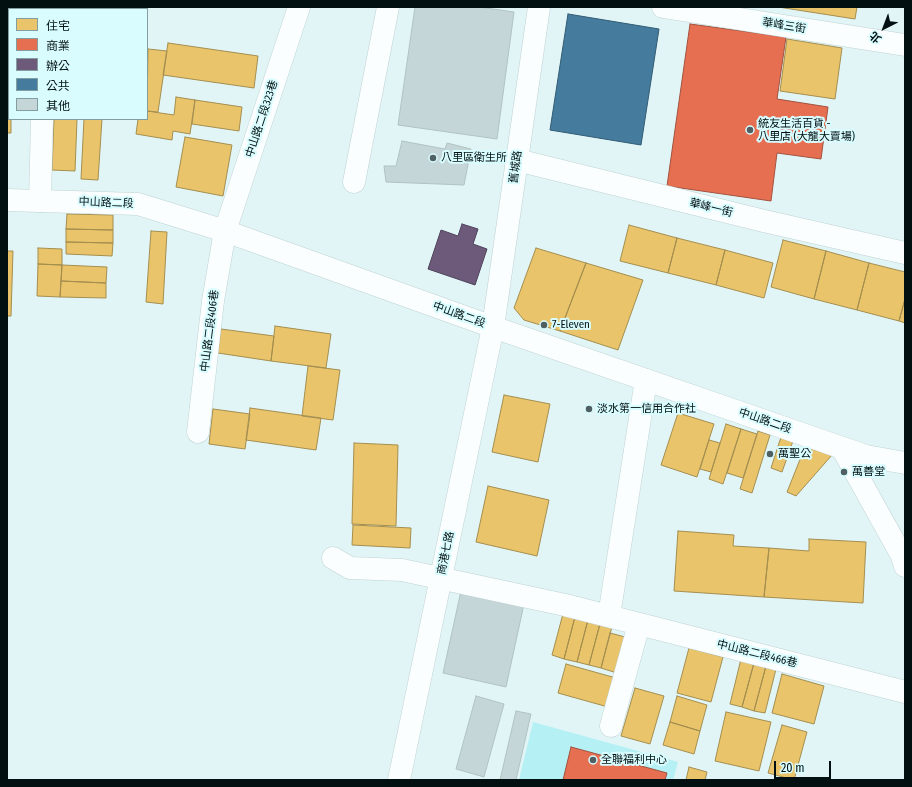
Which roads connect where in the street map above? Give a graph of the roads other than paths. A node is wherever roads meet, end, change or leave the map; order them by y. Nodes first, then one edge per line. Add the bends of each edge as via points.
1 (299, 7) edge
2 (388, 7) edge
3 (539, 7) edge
4 (663, 7) edge
5 (905, 45) edge
6 (42, 120) edge
7 (517, 160) junction
8 (354, 182) dead end
9 (7, 200) edge
10 (40, 200) junction
11 (225, 231) junction
12 (905, 253) edge
13 (492, 327) junction
14 (646, 380) junction
15 (198, 432) dead end
16 (842, 448) junction
17 (905, 463) edge
18 (333, 558) dead end
19 (905, 566) edge
20 (440, 578) junction
21 (609, 616) junction
22 (639, 624) junction
23 (905, 692) edge
24 (611, 726) dead end
25 (399, 780) edge

1 - 11 main road, 中山路二段323巷
2 - 8 main road
3 - 7 main road, 舊城路
4 - 5 main road, 華峰三街
6 - 10 main road
7 - 12 main road, 華峰一街
7 - 13 main road, 舊城路
9 - 10 main road, 中山路二段
10 - 11 main road, 中山路二段 via 138,204
11 - 13 main road, 中山路二段
11 - 15 main road, 中山路二段406巷
13 - 14 main road, 中山路二段
13 - 20 main road, 商港七路
14 - 16 main road, 中山路二段
14 - 21 main road
16 - 17 main road, 中山路二段 via 866,456
16 - 19 main road via 902,556
18 - 20 main road, 中山路二段466巷 via 350,568 402,570
20 - 21 main road, 中山路二段466巷
20 - 25 main road, 商港七路
21 - 22 main road, 中山路二段466巷
22 - 23 main road, 中山路二段466巷
22 - 24 main road

